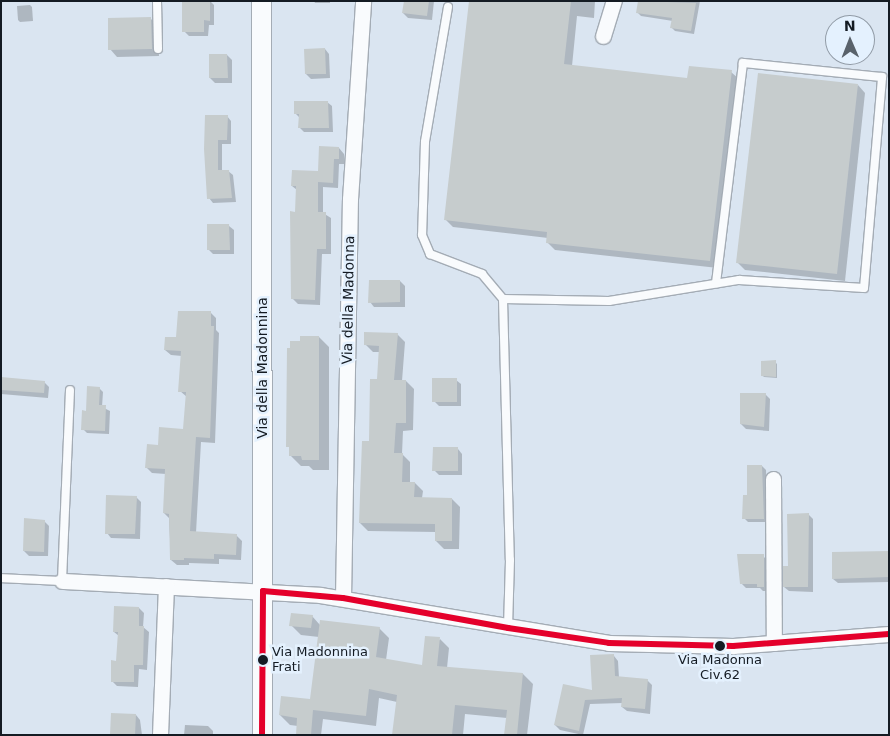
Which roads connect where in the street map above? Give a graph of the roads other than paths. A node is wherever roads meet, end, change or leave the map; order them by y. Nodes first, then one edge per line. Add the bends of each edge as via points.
1 (158, 1) edge
2 (261, 1) edge
3 (363, 1) edge
4 (614, 1) edge
5 (448, 7) dead end
6 (603, 36) dead end
7 (158, 49) dead end
8 (716, 283) junction
9 (503, 299) junction
10 (70, 390) dead end
11 (773, 479) dead end
12 (1, 578) edge
13 (62, 581) junction
14 (166, 586) junction
15 (263, 591) junction
16 (343, 598) junction
17 (508, 628) junction
18 (889, 634) edge
19 (774, 643) junction
20 (160, 735) edge
21 (262, 735) edge

1 - 7 lane
2 - 15 street, Via della Madonnina
3 - 16 street, Via della Madonna via 350,199
4 - 6 street
5 - 9 lane via 425,142 422,235 430,254 482,274
8 - 8 lane via 739,280 864,288 882,77 743,63
8 - 9 lane via 609,302
9 - 17 lane via 510,560
10 - 13 lane
11 - 19 street
12 - 13 lane
13 - 14 street
14 - 15 street
14 - 20 street
15 - 16 street
15 - 21 street, Via della Madonnina
16 - 17 street
17 - 19 street via 608,643 734,646
18 - 19 street

